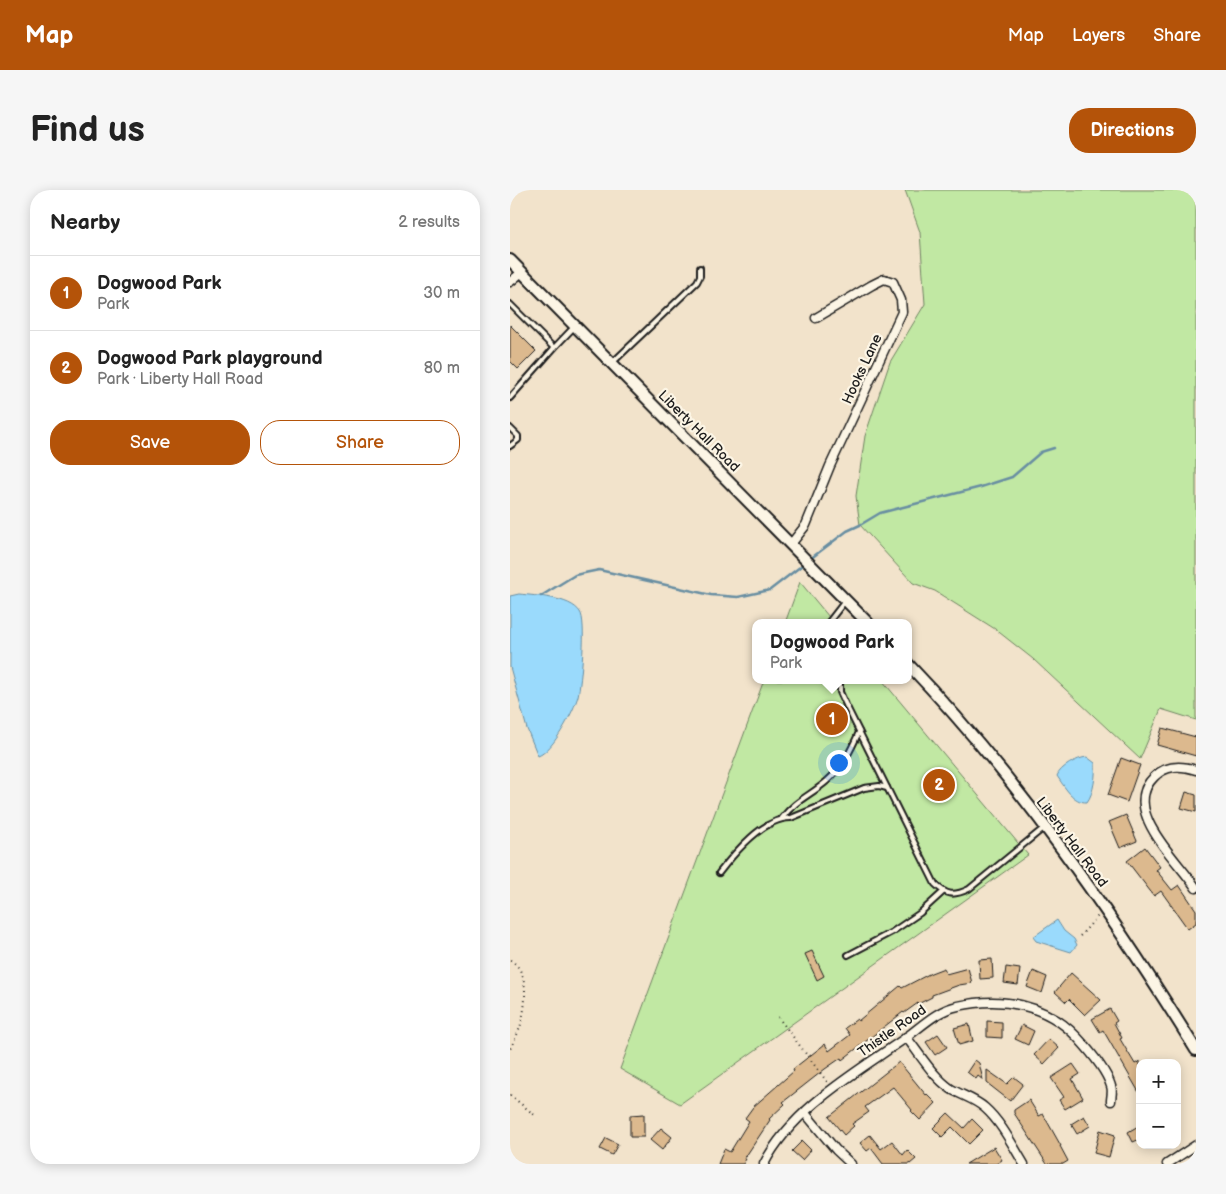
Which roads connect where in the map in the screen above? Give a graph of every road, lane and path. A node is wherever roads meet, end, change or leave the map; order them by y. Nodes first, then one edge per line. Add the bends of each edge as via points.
1 (510, 260) edge
2 (700, 268) dead end
3 (522, 272) junction
4 (510, 282) edge
5 (510, 304) edge
6 (816, 318) dead end
7 (575, 326) junction
8 (554, 348) junction
9 (612, 363) junction
10 (510, 398) edge
11 (510, 428) edge
12 (510, 446) edge
13 (791, 544) junction
14 (846, 600) junction
15 (830, 619) edge
16 (864, 619) edge
17 (912, 668) edge
18 (840, 684) edge
19 (859, 732) junction
20 (1196, 770) edge
21 (887, 788) junction
22 (782, 818) junction
23 (1045, 827) junction
24 (718, 873) dead end
25 (1193, 875) edge
26 (1196, 888) edge
27 (943, 892) junction
28 (1104, 909) junction
29 (1080, 936) dead end
30 (848, 954) dead end
31 (510, 960) edge
32 (778, 1017) dead end
33 (906, 1037) junction
34 (510, 1050) edge
35 (1196, 1050) edge
36 (832, 1088) junction
37 (510, 1095) edge
38 (1111, 1101) dead end
39 (805, 1113) junction
40 (537, 1117) dead end
41 (1196, 1145) edge
42 (764, 1164) edge
43 (851, 1164) edge
44 (1024, 1164) edge
45 (1167, 1164) edge

1 - 3 main road, Liberty Hall Road
2 - 9 lane via 697,282
3 - 4 street
3 - 7 main road, Liberty Hall Road
5 - 8 lane
6 - 13 street, Hooks Lane via 884,279 893,282 901,300 902,312 806,525
7 - 8 lane
7 - 9 main road, Liberty Hall Road
8 - 10 lane
9 - 13 main road, Liberty Hall Road
11 - 12 lane via 518,440
13 - 14 main road, Liberty Hall Road
14 - 15 lane
14 - 16 main road, Liberty Hall Road
17 - 23 main road, Liberty Hall Road via 969,731
18 - 19 lane via 840,692
19 - 21 lane
19 - 22 lane via 842,765 827,781 791,806
20 - 25 street via 1172,766 1159,772 1148,782 1143,799 1146,820 1161,842
21 - 22 lane via 864,788 791,818
21 - 27 lane via 935,884
22 - 24 lane via 759,831
23 - 27 lane via 969,888 952,894
23 - 28 main road, Liberty Hall Road
25 - 26 street
27 - 30 lane via 892,932
28 - 29 path
28 - 35 main road, Liberty Hall Road
31 - 34 path via 521,972 525,988 521,1025
32 - 36 path
33 - 36 street, Thistle Road
33 - 38 street, Thistle Road via 928,1019 956,1006 987,1001 1017,1003 1044,1012 1069,1028 1093,1054 1112,1087
33 - 44 street via 938,1078 986,1108
36 - 39 street, Thistle Road
37 - 40 path
39 - 42 street, Thistle Road via 787,1130
39 - 43 street
41 - 45 street

